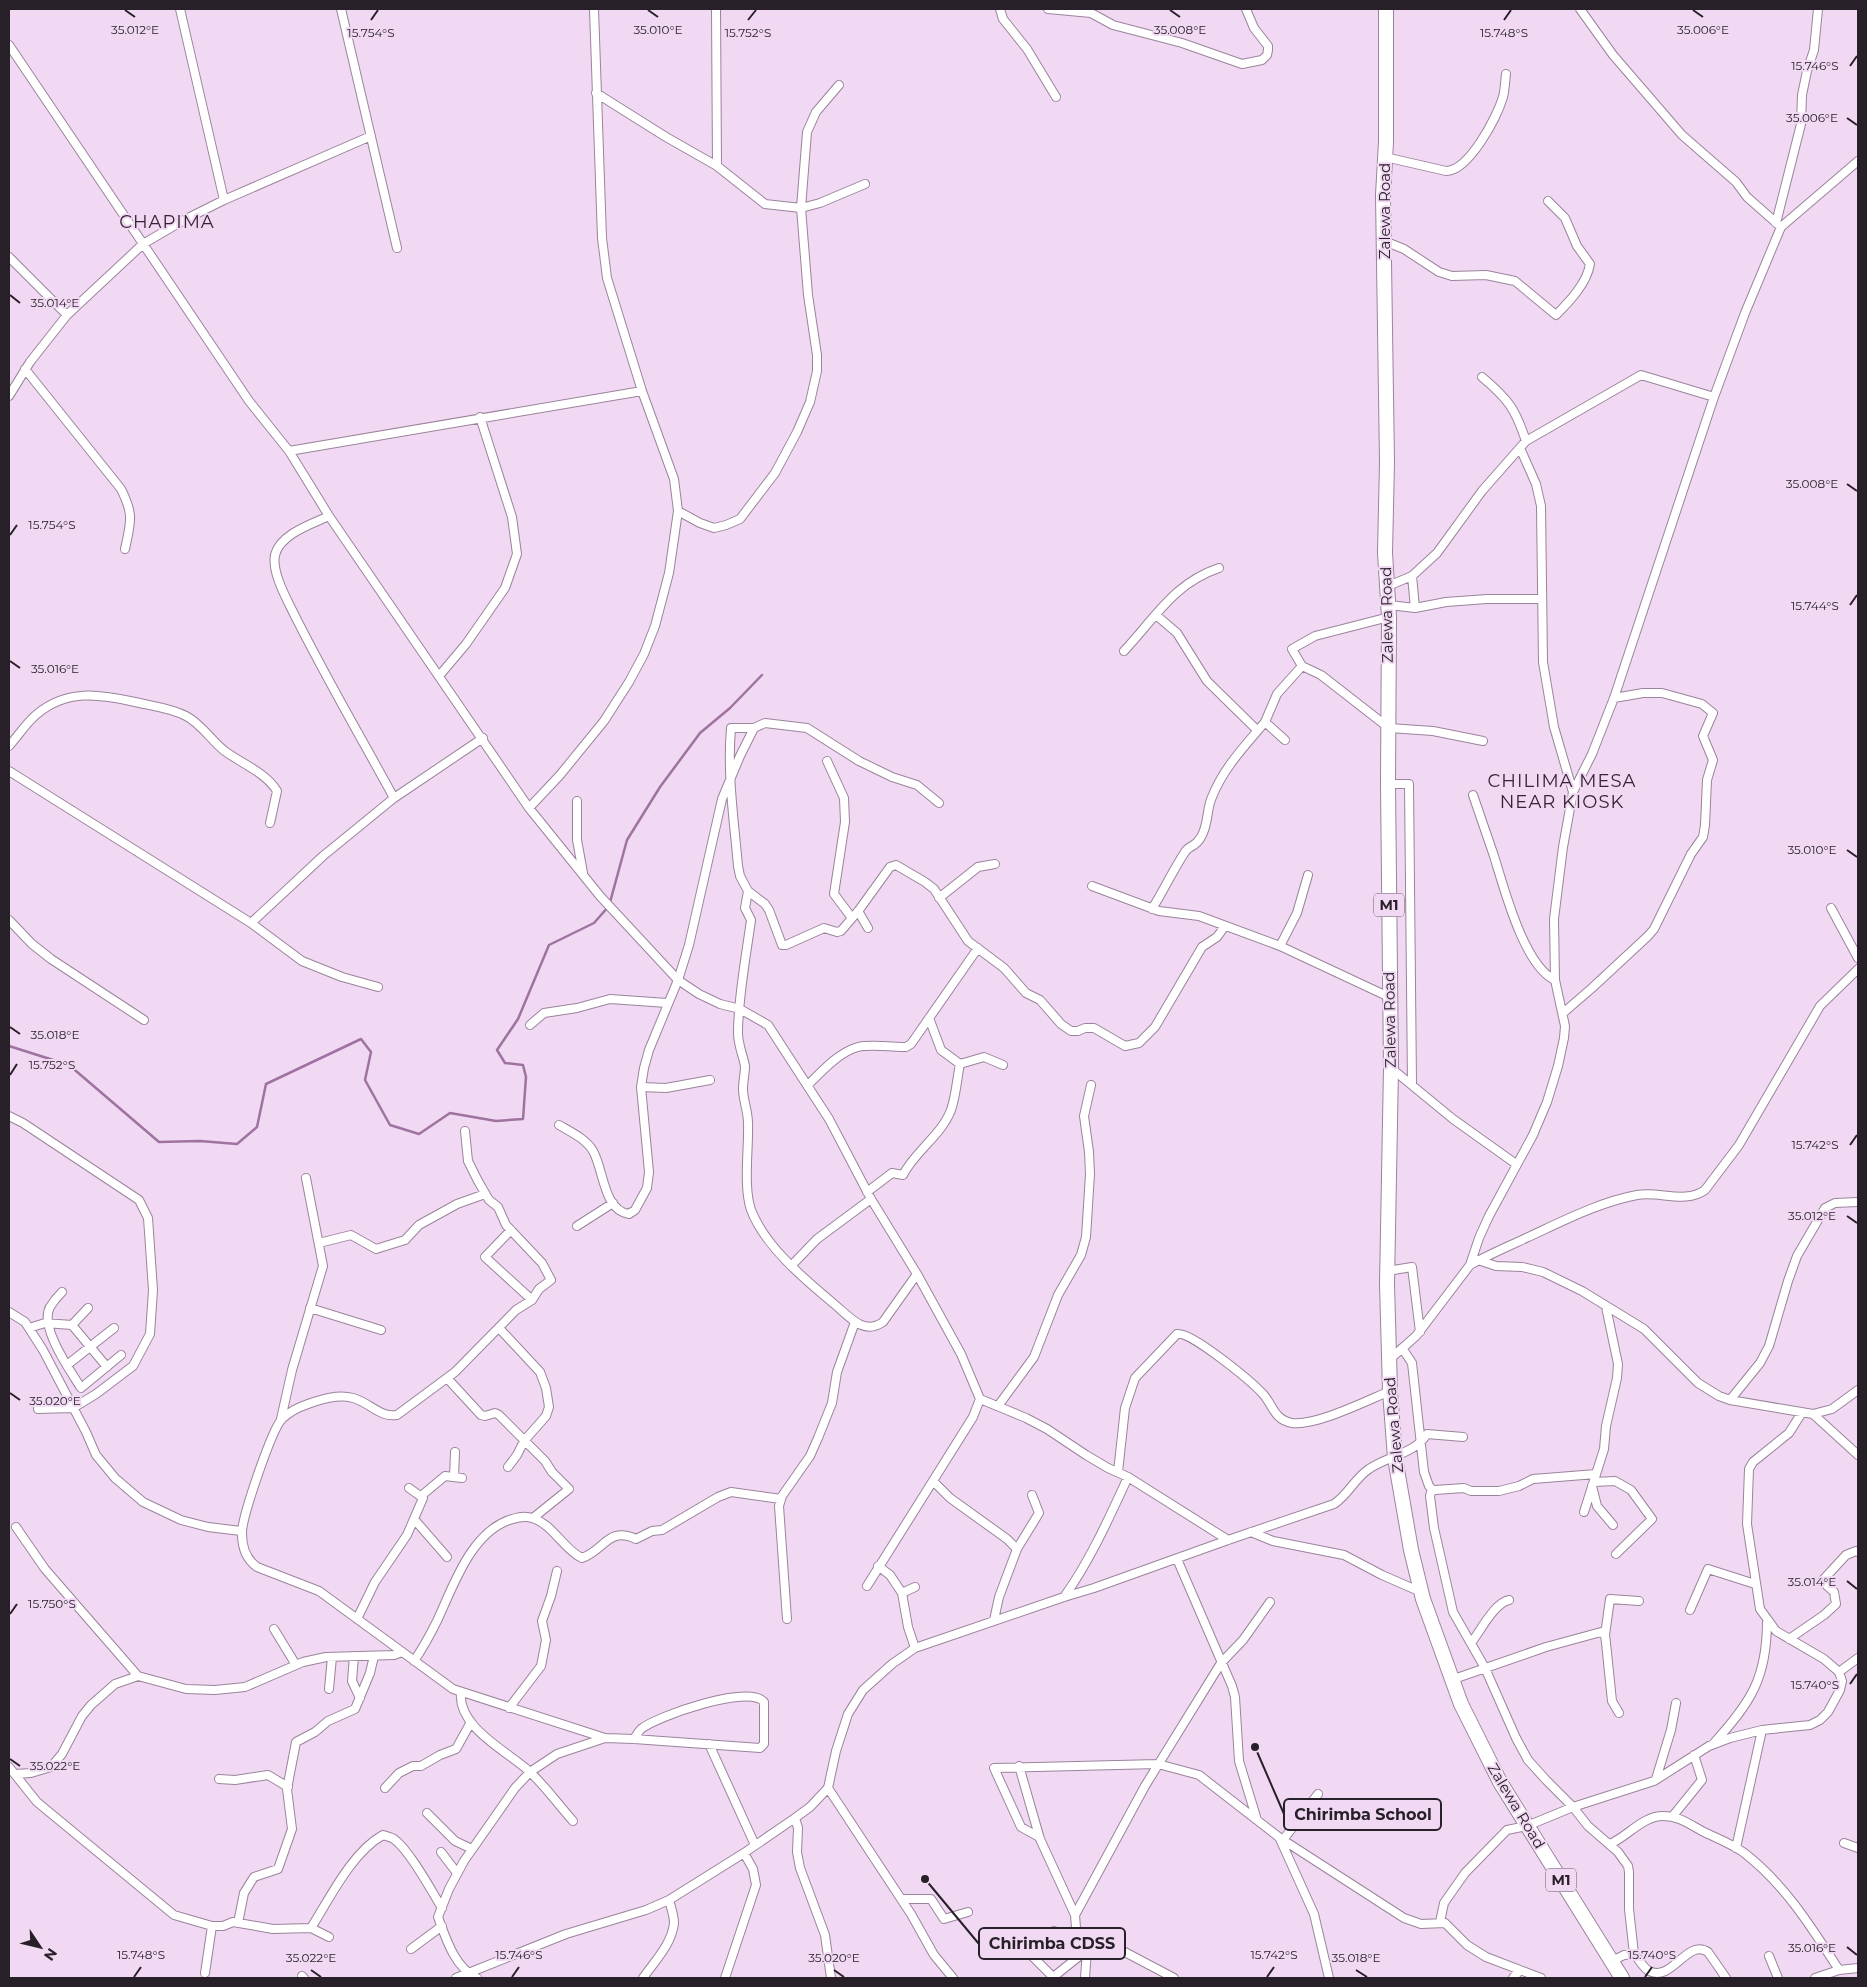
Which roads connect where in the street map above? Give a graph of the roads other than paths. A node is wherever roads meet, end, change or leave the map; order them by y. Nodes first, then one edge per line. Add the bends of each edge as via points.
1 (180, 9) edge
2 (341, 9) edge
3 (594, 9) edge
4 (716, 9) edge
5 (1000, 9) edge
6 (1010, 9) edge
7 (1048, 9) edge
8 (1246, 9) edge
9 (1386, 9) edge
10 (1580, 9) edge
11 (1818, 9) edge
12 (1090, 11) edge
13 (9, 45) edge
14 (1506, 74) dead end
15 (839, 85) dead end
16 (596, 93) junction
17 (1056, 97) dead end
18 (371, 136) junction
19 (1385, 157) junction
20 (1858, 161) edge
21 (717, 166) junction
22 (866, 184) dead end
23 (224, 200) junction
24 (1548, 201) dead end
25 (801, 208) junction
26 (1778, 225) junction
27 (1384, 241) junction
28 (142, 244) junction
29 (397, 248) dead end
30 (9, 257) edge
31 (67, 315) junction
32 (26, 369) junction
33 (1482, 377) dead end
34 (642, 390) junction
35 (9, 396) edge
36 (1714, 397) junction
37 (480, 418) junction
38 (1526, 441) junction
39 (1520, 448) junction
40 (289, 451) junction
41 (678, 510) junction
42 (329, 516) junction
43 (125, 549) dead end
44 (1219, 568) dead end
45 (1412, 576) junction
46 (1388, 586) junction
47 (1542, 598) junction
48 (1415, 608) junction
49 (1389, 611) junction
50 (1156, 615) junction
51 (1124, 651) dead end
52 (1302, 666) junction
53 (439, 676) junction
54 (1614, 698) junction
55 (1265, 722) junction
56 (754, 728) junction
57 (1389, 728) junction
58 (1257, 730) junction
59 (483, 738) junction
60 (1285, 740) dead end
61 (1483, 741) dead end
62 (9, 746) edge
63 (828, 761) dead end
64 (9, 771) edge
65 (730, 780) junction
66 (1388, 784) junction
67 (1573, 792) junction
68 (1473, 795) dead end
69 (394, 798) junction
70 (577, 801) dead end
71 (939, 803) dead end
72 (529, 808) junction
73 (270, 823) dead end
74 (995, 864) dead end
75 (583, 875) junction
76 (1308, 875) dead end
77 (1092, 886) dead end
78 (748, 891) junction
79 (939, 898) junction
80 (1831, 908) dead end
81 (1152, 909) junction
82 (858, 912) junction
83 (852, 918) junction
84 (9, 920) edge
85 (251, 923) junction
86 (1225, 926) junction
87 (868, 928) dead end
88 (1280, 946) junction
89 (978, 948) junction
90 (1858, 958) edge
91 (1858, 968) edge
92 (678, 980) junction
93 (1555, 980) junction
94 (378, 987) dead end
95 (1390, 997) junction
96 (667, 1004) junction
97 (740, 1009) junction
98 (1563, 1013) junction
99 (929, 1018) junction
100 (144, 1020) dead end
101 (530, 1025) dead end
102 (960, 1064) junction
103 (1003, 1065) dead end
104 (1391, 1068) junction
105 (710, 1080) dead end
106 (808, 1085) junction
107 (1091, 1085) dead end
108 (1412, 1085) junction
109 (641, 1086) junction
110 (9, 1116) edge
111 (559, 1125) dead end
112 (465, 1131) dead end
113 (1516, 1164) junction
114 (306, 1178) dead end
115 (485, 1194) junction
116 (869, 1195) junction
117 (1858, 1202) edge
118 (613, 1203) junction
119 (577, 1226) dead end
120 (511, 1230) junction
121 (319, 1243) junction
122 (1478, 1260) junction
123 (792, 1265) junction
124 (1470, 1265) junction
125 (1387, 1271) junction
126 (916, 1274) junction
127 (62, 1292) dead end
128 (532, 1300) junction
129 (1606, 1307) junction
130 (88, 1308) dead end
131 (310, 1308) junction
132 (9, 1312) edge
133 (855, 1322) junction
134 (47, 1323) junction
135 (72, 1325) junction
136 (29, 1328) junction
137 (114, 1328) dead end
138 (499, 1328) junction
139 (381, 1330) dead end
140 (1420, 1332) junction
141 (90, 1347) junction
142 (1402, 1348) junction
143 (121, 1355) dead end
144 (1389, 1360) junction
145 (67, 1365) junction
146 (107, 1367) junction
147 (447, 1378) junction
148 (1858, 1390) edge
149 (1390, 1391) junction
150 (980, 1399) junction
151 (1730, 1400) junction
152 (998, 1406) junction
153 (73, 1408) junction
154 (38, 1409) dead end
155 (1801, 1414) junction
156 (1813, 1414) junction
157 (281, 1419) junction
158 (1462, 1437) dead end
159 (524, 1441) junction
160 (1422, 1442) junction
161 (455, 1452) dead end
162 (1858, 1455) edge
163 (1395, 1458) junction
164 (508, 1467) dead end
165 (1118, 1472) junction
166 (1596, 1474) junction
167 (1128, 1476) junction
168 (933, 1481) junction
169 (1593, 1484) junction
170 (409, 1488) dead end
171 (1433, 1490) junction
172 (1032, 1495) dead end
173 (421, 1496) junction
174 (781, 1499) junction
175 (1584, 1512) dead end
176 (533, 1518) junction
177 (414, 1519) junction
178 (1613, 1525) dead end
179 (16, 1528) dead end
180 (242, 1531) junction
181 (1251, 1532) junction
182 (1228, 1540) junction
183 (1017, 1549) junction
184 (1858, 1552) edge
185 (1616, 1554) dead end
186 (446, 1557) dead end
187 (1081, 1558) dead end
188 (1177, 1559) junction
189 (878, 1566) junction
190 (557, 1571) dead end
191 (1076, 1580) junction
192 (1755, 1584) junction
193 (867, 1586) dead end
194 (915, 1587) dead end
195 (1421, 1592) junction
196 (902, 1593) junction
197 (1064, 1596) junction
198 (1508, 1600) dead end
199 (1640, 1601) dead end
200 (1270, 1602) dead end
201 (1690, 1610) dead end
202 (357, 1619) junction
203 (787, 1619) dead end
204 (994, 1620) junction
205 (1767, 1621) junction
206 (274, 1629) dead end
207 (1604, 1636) junction
208 (1789, 1639) junction
209 (1472, 1643) junction
210 (914, 1648) junction
211 (402, 1652) junction
212 (332, 1656) junction
213 (354, 1656) junction
214 (374, 1656) junction
215 (1858, 1658) edge
216 (414, 1661) junction
217 (1221, 1663) junction
218 (296, 1665) junction
219 (1485, 1668) junction
220 (1839, 1672) junction
221 (138, 1676) junction
222 (1451, 1680) junction
223 (329, 1689) dead end
224 (461, 1692) junction
225 (360, 1698) junction
226 (1676, 1703) dead end
227 (509, 1708) junction
228 (1619, 1713) dead end
229 (471, 1722) junction
230 (1762, 1730) junction
231 (604, 1738) junction
232 (634, 1739) junction
233 (709, 1744) junction
234 (1713, 1745) junction
235 (1694, 1755) junction
236 (1158, 1764) junction
237 (1019, 1766) junction
238 (9, 1768) edge
239 (530, 1772) junction
240 (15, 1774) junction
241 (219, 1779) dead end
242 (1656, 1779) junction
243 (288, 1787) junction
244 (385, 1788) dead end
245 (828, 1788) junction
246 (1318, 1794) dead end
247 (1574, 1807) junction
248 (427, 1813) dead end
249 (1672, 1817) junction
250 (795, 1818) junction
251 (1257, 1820) junction
252 (573, 1821) dead end
253 (1527, 1826) junction
254 (1039, 1837) junction
255 (1281, 1839) junction
256 (1844, 1843) dead end
257 (1610, 1844) junction
258 (755, 1846) junction
259 (1736, 1848) junction
260 (1858, 1848) edge
261 (472, 1849) junction
262 (441, 1852) dead end
263 (744, 1853) junction
264 (457, 1874) junction
265 (902, 1899) junction
266 (669, 1900) junction
267 (442, 1908) junction
268 (968, 1912) dead end
269 (1075, 1915) junction
270 (1440, 1922) junction
271 (238, 1923) junction
272 (212, 1926) junction
273 (442, 1926) junction
274 (311, 1928) junction
275 (1054, 1931) dead end
276 (329, 1937) dead end
277 (1084, 1937) junction
278 (411, 1948) dead end
279 (1024, 1948) dead end
280 (1087, 1950) junction
281 (1634, 1954) junction
282 (1769, 1956) dead end
283 (1612, 1961) junction
284 (1858, 1968) edge
285 (1520, 1970) junction
286 (1839, 1970) junction
287 (205, 1973) dead end
288 (461, 1977) edge
289 (477, 1978) edge
290 (643, 1978) edge
291 (726, 1978) edge
292 (831, 1978) edge
293 (953, 1978) edge
294 (1053, 1978) edge
295 (1085, 1978) edge
296 (1174, 1978) edge
297 (1330, 1978) edge
298 (1513, 1978) edge
299 (1542, 1978) edge
300 (1622, 1978) edge
301 (1726, 1978) edge
302 (1778, 1978) edge
303 (1815, 1978) edge

1 - 23 street
2 - 18 street
3 - 16 street
4 - 21 street
5 - 6 street
5 - 17 street via 1003,19 1027,49
7 - 12 street
8 - 12 street via 1268,50 1262,60 1242,64 1182,43 1113,25
9 - 19 highway, Zalewa Road / M1
10 - 26 street via 1613,55 1682,135 1736,182 1747,197
11 - 26 street via 1814,50 1803,90 1801,124
13 - 28 street
14 - 19 street via 1503,96 1487,132 1455,169 1440,170
15 - 25 street via 816,112 807,132
16 - 21 street
16 - 34 street via 606,278
18 - 23 street
18 - 29 street
19 - 27 highway, Zalewa Road / M1
20 - 26 street
21 - 25 street via 765,204
22 - 25 street
23 - 28 street
24 - 27 street via 1565,218 1590,264 1571,300 1556,315 1516,281 1486,275 1445,274
25 - 41 street via 817,355 810,402 775,473 740,519 714,528
26 - 36 street
27 - 46 highway, Zalewa Road / M1 via 1385,544
28 - 31 street
28 - 40 street via 249,401
30 - 31 street
31 - 32 street
32 - 35 street
32 - 43 street via 121,489 131,518
33 - 38 street via 1510,402
34 - 37 street
34 - 41 street via 674,479
36 - 38 street via 1641,375
36 - 54 street
37 - 40 street
37 - 53 street via 512,517 517,554 505,588
38 - 39 street
39 - 45 street via 1476,499 1437,553
39 - 47 street via 1536,484 1541,506
40 - 42 street
41 - 72 street via 669,573 644,654 604,721
42 - 53 street
42 - 69 street via 280,545 274,564 289,605
44 - 50 street via 1181,588
45 - 46 street
45 - 48 street
46 - 49 highway, Zalewa Road / M1
47 - 48 street via 1446,602
47 - 67 street via 1543,662 1554,728
48 - 49 street
49 - 52 street via 1315,636 1292,649
49 - 57 highway, Zalewa Road / M1
50 - 51 street
50 - 58 street via 1181,638 1207,681
52 - 55 street via 1278,694
52 - 57 street via 1321,675
53 - 59 street
54 - 67 street
54 - 98 street via 1662,693 1702,704 1713,713 1703,736 1713,760 1706,780 1705,825 1702,837 1654,929
55 - 58 street
55 - 60 street
56 - 65 street
56 - 65 street via 731,728
56 - 71 street via 765,723 808,728 859,761 917,785
57 - 61 street via 1433,731
57 - 66 highway, Zalewa Road / M1
58 - 81 street via 1223,773 1211,799 1207,823 1200,839 1185,851
59 - 69 street
59 - 72 street
62 - 73 street via 35,715 61,700 80,695 102,695 174,711 194,722 224,751 271,782 277,791
63 - 83 street via 844,798 845,822 834,894
64 - 85 street
65 - 78 street via 738,866
65 - 92 street via 722,798
66 - 95 highway, Zalewa Road / M1
66 - 108 street via 1409,784
67 - 93 street via 1554,919
68 - 93 street via 1505,896 1518,926 1539,969
69 - 85 street via 323,856
70 - 75 street via 577,840
72 - 75 street
74 - 79 street via 978,867
75 - 92 street
76 - 88 street via 1297,913
77 - 81 street
78 - 83 street via 765,904 782,945 824,928 841,931
78 - 97 street via 745,908 751,920
79 - 82 street via 929,885 893,865
79 - 89 street via 962,934
80 - 90 street
81 - 86 street via 1198,916
82 - 83 street
82 - 87 street
84 - 100 street via 32,944
85 - 94 street via 302,961
86 - 88 street
86 - 89 street via 1217,937 1202,947 1155,1027 1139,1043 1125,1046 1094,1028 1071,1031
88 - 95 street
89 - 99 street
91 - 122 street via 1820,1006 1739,1145 1705,1190 1687,1197 1639,1195 1614,1201
92 - 96 street
92 - 97 street via 720,1004
93 - 98 street
95 - 104 highway, Zalewa Road / M1
96 - 101 street via 610,999 544,1013
96 - 109 street via 649,1050
97 - 106 street via 768,1025
97 - 123 street via 738,1042 745,1066 743,1091 748,1120 750,1207 769,1242
98 - 113 street via 1564,1038 1556,1075 1533,1135
99 - 102 street via 941,1050
99 - 106 street via 911,1044 860,1046 842,1055
102 - 103 street via 984,1057
102 - 116 street via 951,1110 940,1129 909,1163 903,1175 892,1173
104 - 108 street
104 - 125 highway, Zalewa Road / M1
105 - 109 street via 666,1088
106 - 116 street
107 - 152 street via 1084,1116 1090,1174 1086,1237 1058,1295 1034,1357
108 - 113 street
109 - 118 street via 649,1172 647,1188 638,1206 629,1214 622,1213
110 - 153 street via 139,1200 148,1218 153,1290 150,1334 133,1366
111 - 118 street via 594,1152
112 - 115 street via 468,1161
113 - 124 street via 1479,1238
114 - 121 street
115 - 120 street via 498,1207
115 - 121 street via 456,1204 419,1226 405,1240 386,1246 376,1248 351,1235
116 - 123 street
116 - 126 street
117 - 151 street via 1835,1203 1825,1208 1797,1256 1764,1354
118 - 119 street
120 - 128 street via 542,1263 551,1280 539,1289
120 - 128 street via 485,1257
121 - 131 street via 323,1266
122 - 124 street
122 - 129 street via 1496,1266 1543,1272
123 - 133 street
124 - 140 street
125 - 140 street via 1412,1267
125 - 144 highway, Zalewa Road / M1
126 - 133 street via 883,1322 869,1328
126 - 150 street via 961,1354
127 - 134 street via 50,1308
128 - 138 street via 516,1310
129 - 151 street via 1644,1328 1698,1383
129 - 166 street via 1618,1364
130 - 135 street
131 - 139 street
131 - 157 street
132 - 136 street
133 - 174 street via 837,1372 832,1403 818,1438
134 - 135 street
134 - 136 street
134 - 145 street
135 - 141 street
136 - 153 street
137 - 141 street
138 - 147 street
138 - 159 street via 540,1372 546,1388 548,1411
140 - 142 street
141 - 145 street
141 - 146 street
142 - 144 street
142 - 160 street via 1412,1364
143 - 146 street
144 - 149 highway, Zalewa Road / M1
145 - 146 street via 81,1388
147 - 157 street via 397,1414 389,1416 364,1402 339,1396 306,1405
147 - 159 street via 482,1415 496,1413
148 - 156 street via 1832,1409
149 - 163 highway, Zalewa Road / M1
149 - 165 street via 1314,1420 1292,1423 1274,1413 1263,1394 1218,1356 1189,1336 1177,1334 1135,1378 1125,1408
150 - 152 street
150 - 168 street via 973,1418
151 - 155 street
152 - 165 street via 1040,1426
153 - 154 street
153 - 180 street via 96,1455 115,1478 143,1502 181,1520
155 - 156 street
155 - 192 street via 1789,1433 1753,1462 1749,1469 1747,1524
156 - 162 street
157 - 180 street via 269,1440
158 - 160 street via 1428,1434
159 - 164 street
159 - 176 street via 546,1461 568,1489
160 - 163 street
160 - 171 street via 1424,1472
161 - 173 street via 458,1478 445,1476
163 - 181 street via 1367,1470 1334,1504
163 - 195 highway, Zalewa Road / M1
165 - 167 street
166 - 169 street
166 - 171 street via 1533,1479 1499,1491
167 - 182 street
167 - 191 street
168 - 183 street via 950,1498
168 - 189 street
169 - 175 street
169 - 178 street via 1597,1506
169 - 185 street via 1615,1481 1631,1490 1652,1519
170 - 173 street
171 - 209 street via 1430,1496 1434,1528 1453,1612
172 - 183 street via 1039,1513
173 - 177 street
174 - 176 street via 731,1492 662,1530 636,1539 623,1534 611,1537 591,1555 582,1558
174 - 203 street via 779,1519
176 - 216 street via 506,1522 484,1536 451,1588
177 - 186 street
177 - 202 street via 407,1535 374,1582
179 - 221 street via 45,1569
180 - 202 street via 250,1562 319,1590
181 - 182 street
181 - 195 street via 1273,1541 1344,1555
182 - 188 street
183 - 204 street
184 - 208 street via 1846,1555 1822,1581 1834,1592 1836,1604
187 - 191 street
188 - 197 street
188 - 217 street
189 - 193 street
189 - 196 street via 890,1575
190 - 227 street via 542,1621 546,1640 541,1666
191 - 197 street
192 - 201 street via 1708,1569
192 - 205 street via 1760,1609
194 - 196 street
195 - 222 highway, Zalewa Road / M1
196 - 210 street
197 - 204 street
198 - 209 street via 1491,1614
199 - 207 street via 1610,1599
200 - 217 street via 1243,1640
202 - 211 street
204 - 210 street
205 - 208 street
205 - 234 street via 1763,1665 1753,1693 1739,1716
206 - 218 street
207 - 219 street via 1601,1632 1590,1634
207 - 228 street via 1612,1701
208 - 220 street via 1824,1659
209 - 219 street
210 - 245 street via 863,1690 848,1714
211 - 214 street
211 - 216 street
212 - 213 street
212 - 218 street
212 - 223 street
213 - 214 street
213 - 225 street via 352,1681
214 - 225 street
215 - 220 street
216 - 224 street via 444,1684
217 - 236 street
217 - 251 street via 1235,1698 1239,1761
218 - 221 street via 246,1687 215,1690 186,1689
219 - 222 street
219 - 247 street via 1528,1760
220 - 230 street via 1840,1690 1820,1720 1810,1725
221 - 240 street via 115,1684 91,1705 51,1767
222 - 253 highway, Zalewa Road / M1 via 1483,1751
224 - 227 street
224 - 229 street via 461,1707
225 - 243 street via 355,1709 328,1721 296,1742
226 - 242 street
227 - 231 street
229 - 239 street via 481,1734
229 - 244 street via 456,1748 399,1773
230 - 234 street
230 - 259 street
231 - 232 street
231 - 239 street via 557,1754
232 - 233 street
232 - 233 street via 640,1730 672,1713 719,1699 762,1699 763,1747
233 - 258 street
234 - 235 street
235 - 242 street
235 - 249 street via 1702,1780
236 - 237 street
236 - 251 street via 1200,1775
236 - 269 street
237 - 254 street
237 - 254 street via 994,1768 1021,1827
238 - 240 street
239 - 252 street
239 - 261 street
240 - 272 street via 36,1802 174,1915
241 - 243 street via 268,1775
242 - 247 street
243 - 271 street via 292,1829 278,1869 254,1877 244,1893
245 - 250 street
245 - 265 street
246 - 255 street
247 - 253 street
247 - 257 street via 1588,1826
248 - 261 street via 455,1841
249 - 257 street via 1646,1820
249 - 259 street via 1686,1821
250 - 258 street
250 - 292 street via 800,1868 825,1935
251 - 255 street
253 - 270 street via 1507,1830 1465,1874 1444,1903
253 - 283 highway, Zalewa Road / M1
254 - 269 street
255 - 270 street via 1404,1918 1421,1924
255 - 297 street via 1314,1914
256 - 260 street
257 - 281 street via 1624,1859 1629,1872
258 - 263 street
259 - 286 street via 1781,1888
261 - 264 street
262 - 264 street
263 - 266 street
263 - 291 street via 753,1869 756,1885
264 - 267 street
265 - 268 street via 930,1899 944,1918
265 - 293 street via 934,1956
266 - 288 street via 566,1934
266 - 290 street via 674,1923 670,1936
267 - 273 street via 438,1917
267 - 274 street via 405,1852 394,1839 383,1835 370,1842
269 - 277 street via 1076,1928
270 - 285 street via 1486,1957
271 - 272 street
271 - 274 street via 273,1929
272 - 287 street
273 - 278 street
273 - 288 street
274 - 276 street
275 - 277 street via 1060,1938
277 - 280 street
277 - 296 street via 1105,1948 1121,1950
279 - 294 street
280 - 294 street
280 - 295 street
281 - 283 street
281 - 301 street via 1645,1968 1656,1973 1665,1971 1694,1949 1705,1950
282 - 302 street
283 - 300 highway, Zalewa Road / M1
284 - 286 street
285 - 298 street
285 - 299 street
286 - 303 street
288 - 289 street

